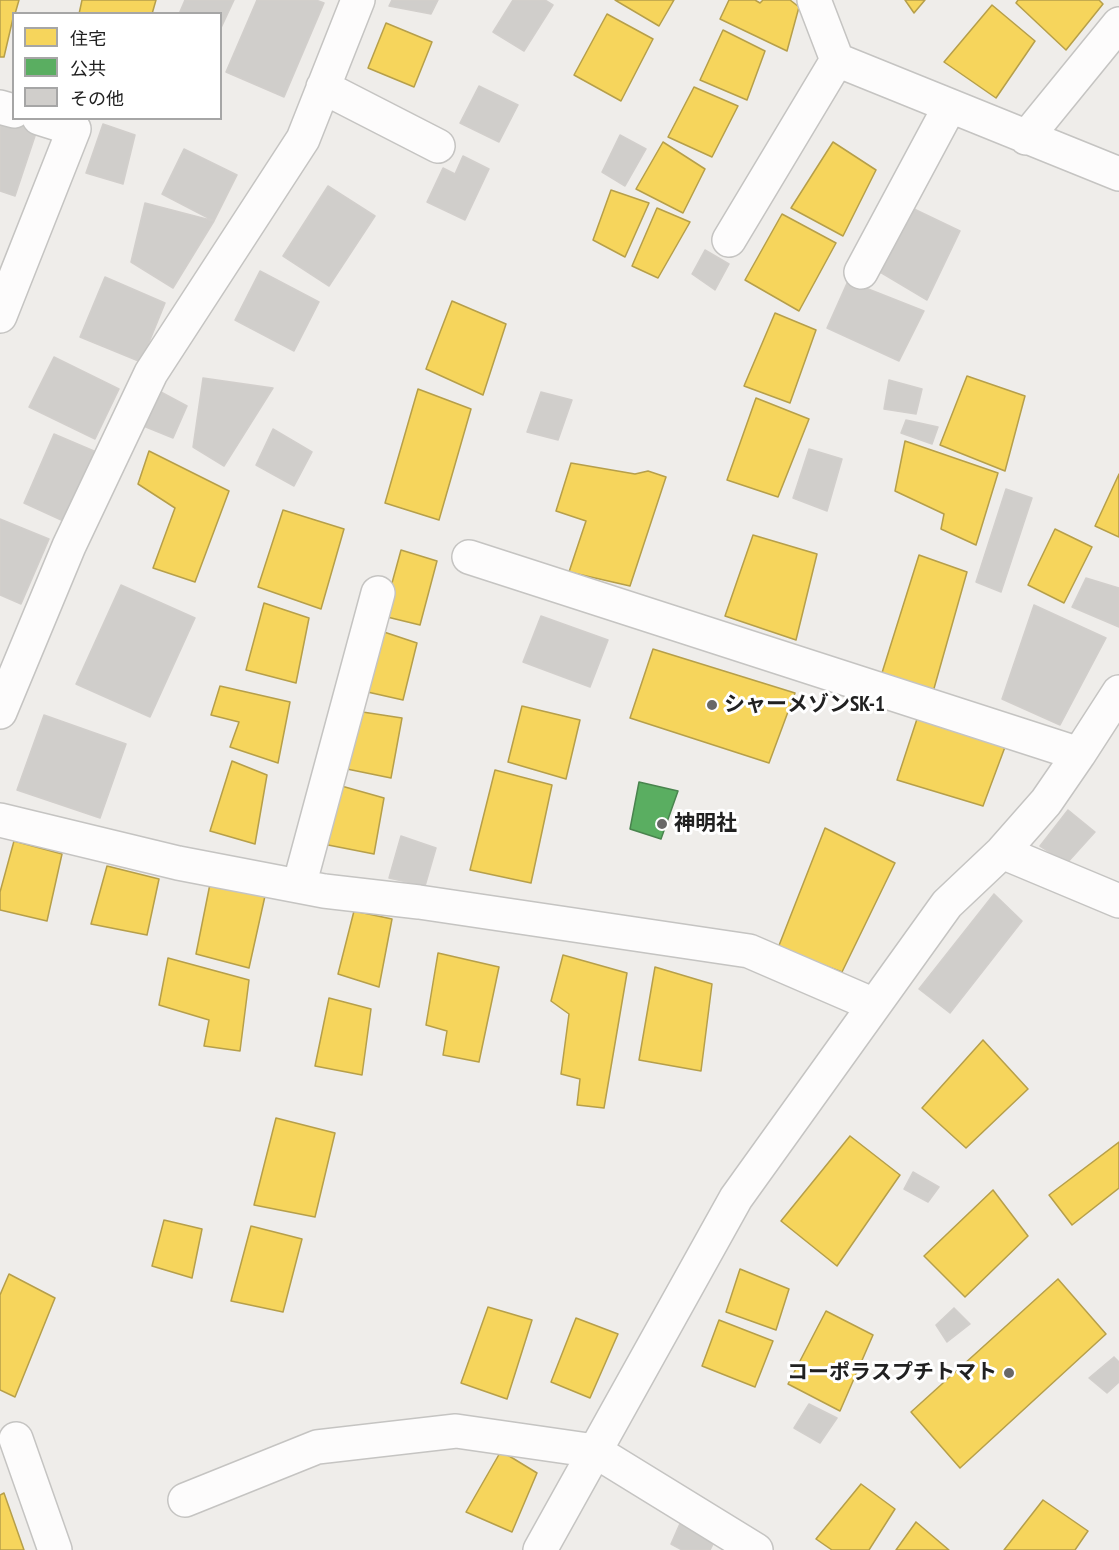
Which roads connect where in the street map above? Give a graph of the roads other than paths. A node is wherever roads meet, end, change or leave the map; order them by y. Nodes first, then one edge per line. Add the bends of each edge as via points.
1 (358, 0) edge
2 (814, 0) edge
3 (1119, 24) edge
4 (837, 60) junction
5 (323, 87) junction
6 (950, 106) junction
7 (45, 120) edge
8 (1026, 138) junction
9 (438, 146) dead end
10 (1119, 174) edge
11 (729, 240) dead end
12 (861, 272) dead end
13 (0, 316) edge
14 (469, 557) dead end
15 (378, 593) dead end
16 (1119, 692) edge
17 (0, 712) edge
18 (1079, 754) junction
19 (0, 820) edge
20 (1002, 852) junction
21 (299, 886) junction
22 (1119, 901) edge
23 (874, 1005) junction
24 (16, 1439) dead end
25 (595, 1451) junction
26 (185, 1500) dead end
27 (55, 1550) edge
28 (540, 1550) edge
29 (756, 1550) edge

1 - 5 street
2 - 4 street
3 - 8 street
4 - 6 street
4 - 11 street
5 - 9 street
5 - 17 street via 303,139 152,373 69,546
6 - 8 street
6 - 12 street
7 - 13 street via 74,129
8 - 10 street
14 - 18 street
15 - 21 street
16 - 18 street
18 - 20 street via 1046,802
19 - 21 street via 178,863
20 - 22 street
20 - 23 street via 947,904
21 - 23 street via 749,951
23 - 25 street via 736,1198
24 - 27 street
25 - 26 street via 456,1431 317,1447
25 - 28 street
25 - 29 street

